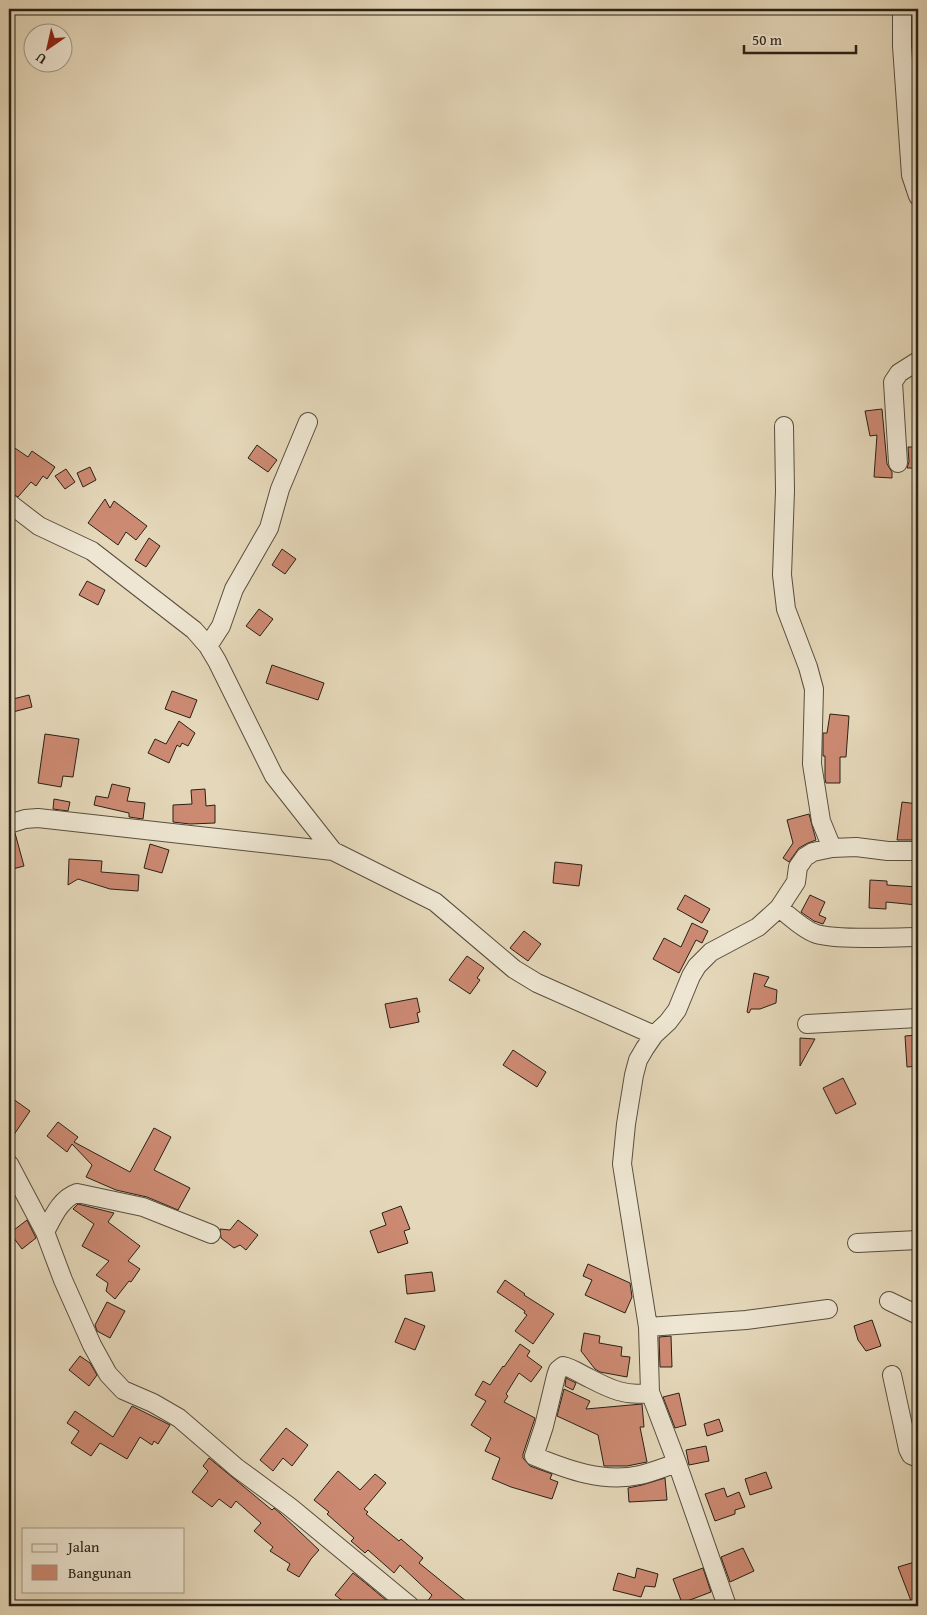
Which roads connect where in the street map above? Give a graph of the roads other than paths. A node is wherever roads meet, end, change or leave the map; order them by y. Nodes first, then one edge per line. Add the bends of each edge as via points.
1 (902, 9) edge
2 (915, 174) edge
3 (918, 196) edge
4 (918, 361) edge
5 (308, 422) dead end
6 (784, 426) dead end
7 (898, 463) dead end
8 (9, 503) edge
9 (208, 646) junction
10 (9, 824) edge
11 (832, 848) junction
12 (333, 850) junction
13 (918, 851) edge
14 (779, 908) junction
15 (918, 937) edge
16 (918, 1018) edge
17 (807, 1024) dead end
18 (654, 1035) junction
19 (9, 1164) edge
20 (44, 1232) junction
21 (211, 1234) dead end
22 (918, 1240) edge
23 (857, 1243) dead end
24 (889, 1301) dead end
25 (828, 1309) dead end
26 (918, 1315) edge
27 (648, 1326) junction
28 (892, 1375) dead end
29 (650, 1392) junction
30 (918, 1458) edge
31 (678, 1463) junction
32 (410, 1606) edge
33 (727, 1606) edge

1 - 2 street via 902,46
2 - 3 street
4 - 7 street via 899,373 893,382
5 - 9 street via 280,489 269,528 234,590 221,626
6 - 11 street via 782,575 786,609 814,689 812,764 821,821
8 - 9 street via 39,526 92,551 179,617
9 - 12 street via 274,776
10 - 12 street via 38,818
11 - 13 street
11 - 14 street via 805,857 796,882
12 - 18 street via 435,902 514,969 537,983
14 - 15 street via 816,934
14 - 18 street via 758,926 705,958 691,976 677,1010
16 - 17 street
18 - 27 street via 638,1060 634,1075 622,1164
19 - 20 street
20 - 21 street via 61,1204 77,1193 143,1207
20 - 32 street via 92,1345 108,1374 123,1390 153,1402 179,1418
22 - 23 street
24 - 26 street
25 - 27 street via 746,1320
27 - 29 street
28 - 30 street via 908,1449
29 - 31 street
29 - 31 street via 621,1392 563,1366 556,1376 534,1456 592,1476 639,1475
31 - 33 street

